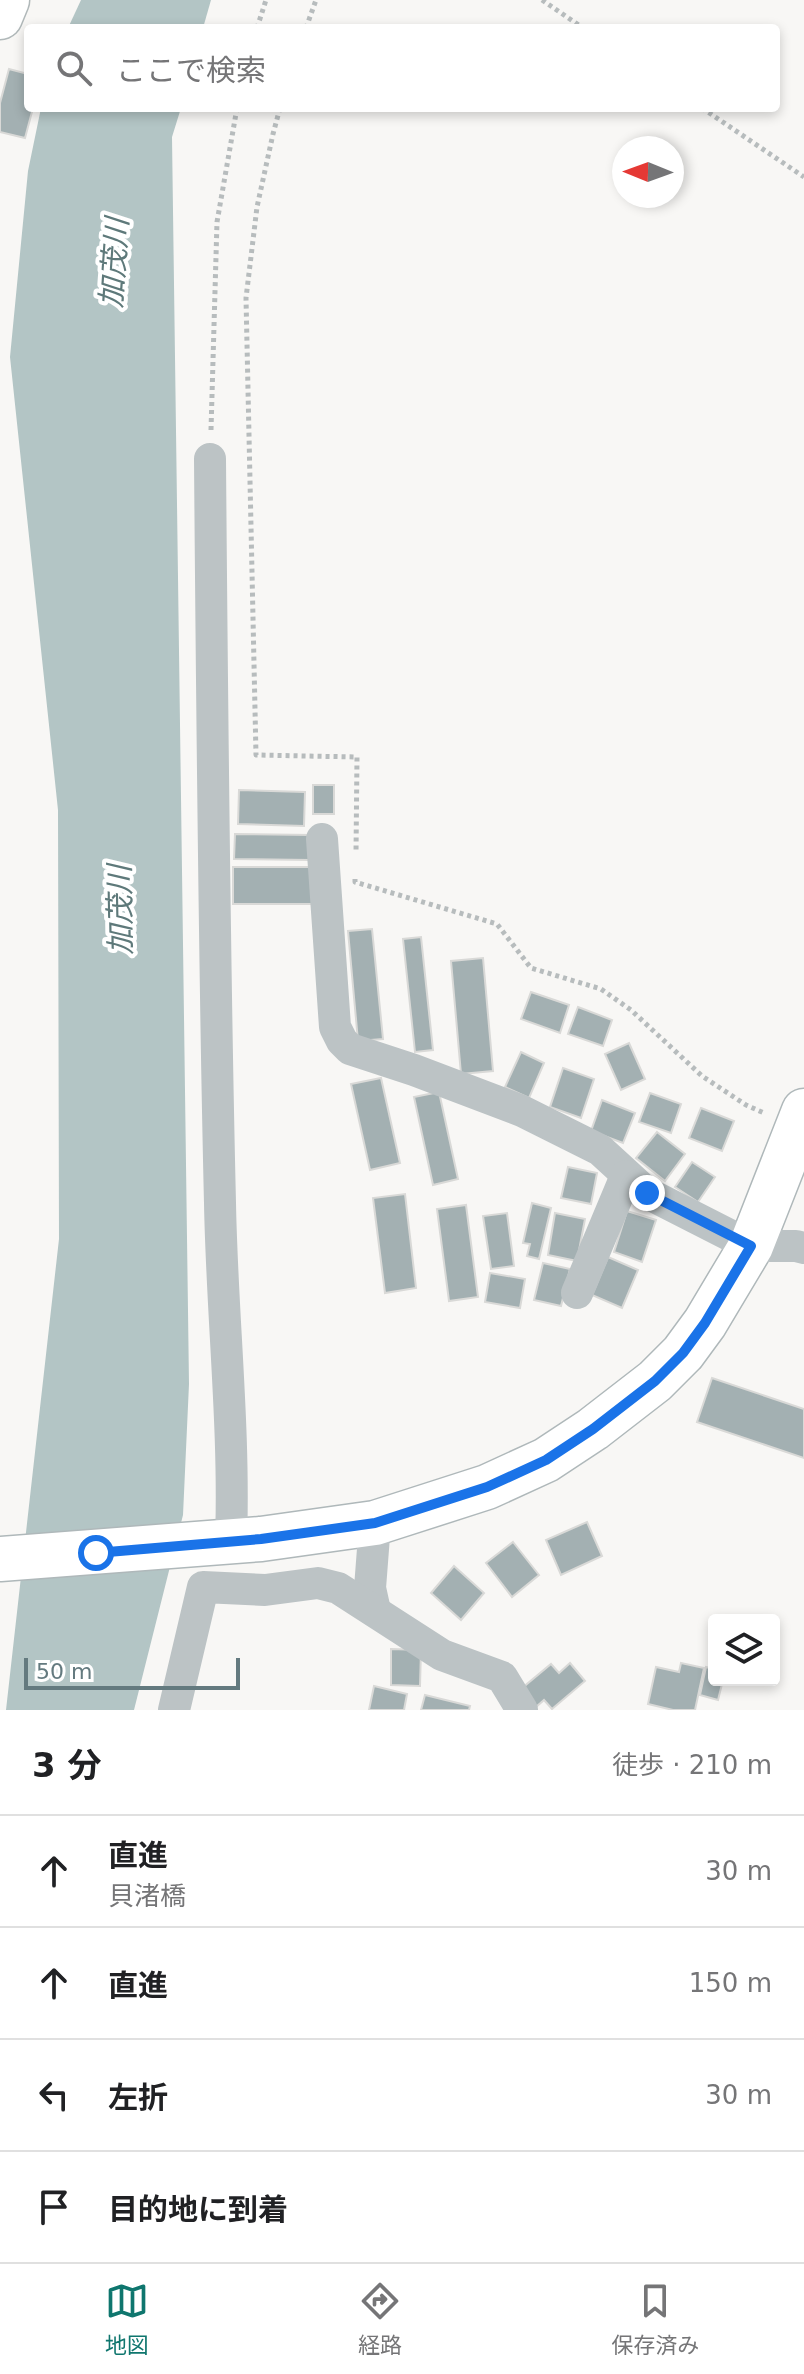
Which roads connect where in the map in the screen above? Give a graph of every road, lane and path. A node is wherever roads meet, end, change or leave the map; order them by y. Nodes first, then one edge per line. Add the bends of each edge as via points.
1 (7, 0) edge
2 (266, 0) edge
3 (316, 0) edge
4 (542, 0) edge
5 (0, 17) edge
6 (258, 24) edge
7 (307, 24) edge
8 (577, 24) edge
9 (236, 112) edge
10 (279, 112) edge
11 (708, 112) edge
12 (804, 177) edge
13 (210, 459) joint
14 (322, 839) dead end
15 (801, 1120) edge
16 (626, 1176) junction
17 (751, 1246) junction
18 (804, 1248) edge
19 (577, 1293) dead end
20 (375, 1523) junction
21 (223, 1542) junction
22 (3, 1559) edge
23 (375, 1611) junction
24 (174, 1710) edge
25 (522, 1710) edge

1 - 5 street
2 - 6 path
3 - 7 path
4 - 8 path
9 - 13 path via 217,222
10 - 15 path via 257,207 246,298 256,755 357,757 355,882 497,924 531,968 601,989 702,1076 746,1105
11 - 12 path
13 - 21 street via 221,1251 233,1436
14 - 16 street via 335,1027 342,1041 350,1049 522,1111 600,1150
15 - 17 street
16 - 17 street via 647,1193
16 - 19 street
17 - 18 street
17 - 20 street via 683,1353 593,1429 546,1460 487,1487
20 - 21 street
20 - 23 street via 370,1588
21 - 22 street
23 - 24 street via 338,1588 318,1583 265,1590 203,1587
23 - 25 street via 442,1655 502,1677

